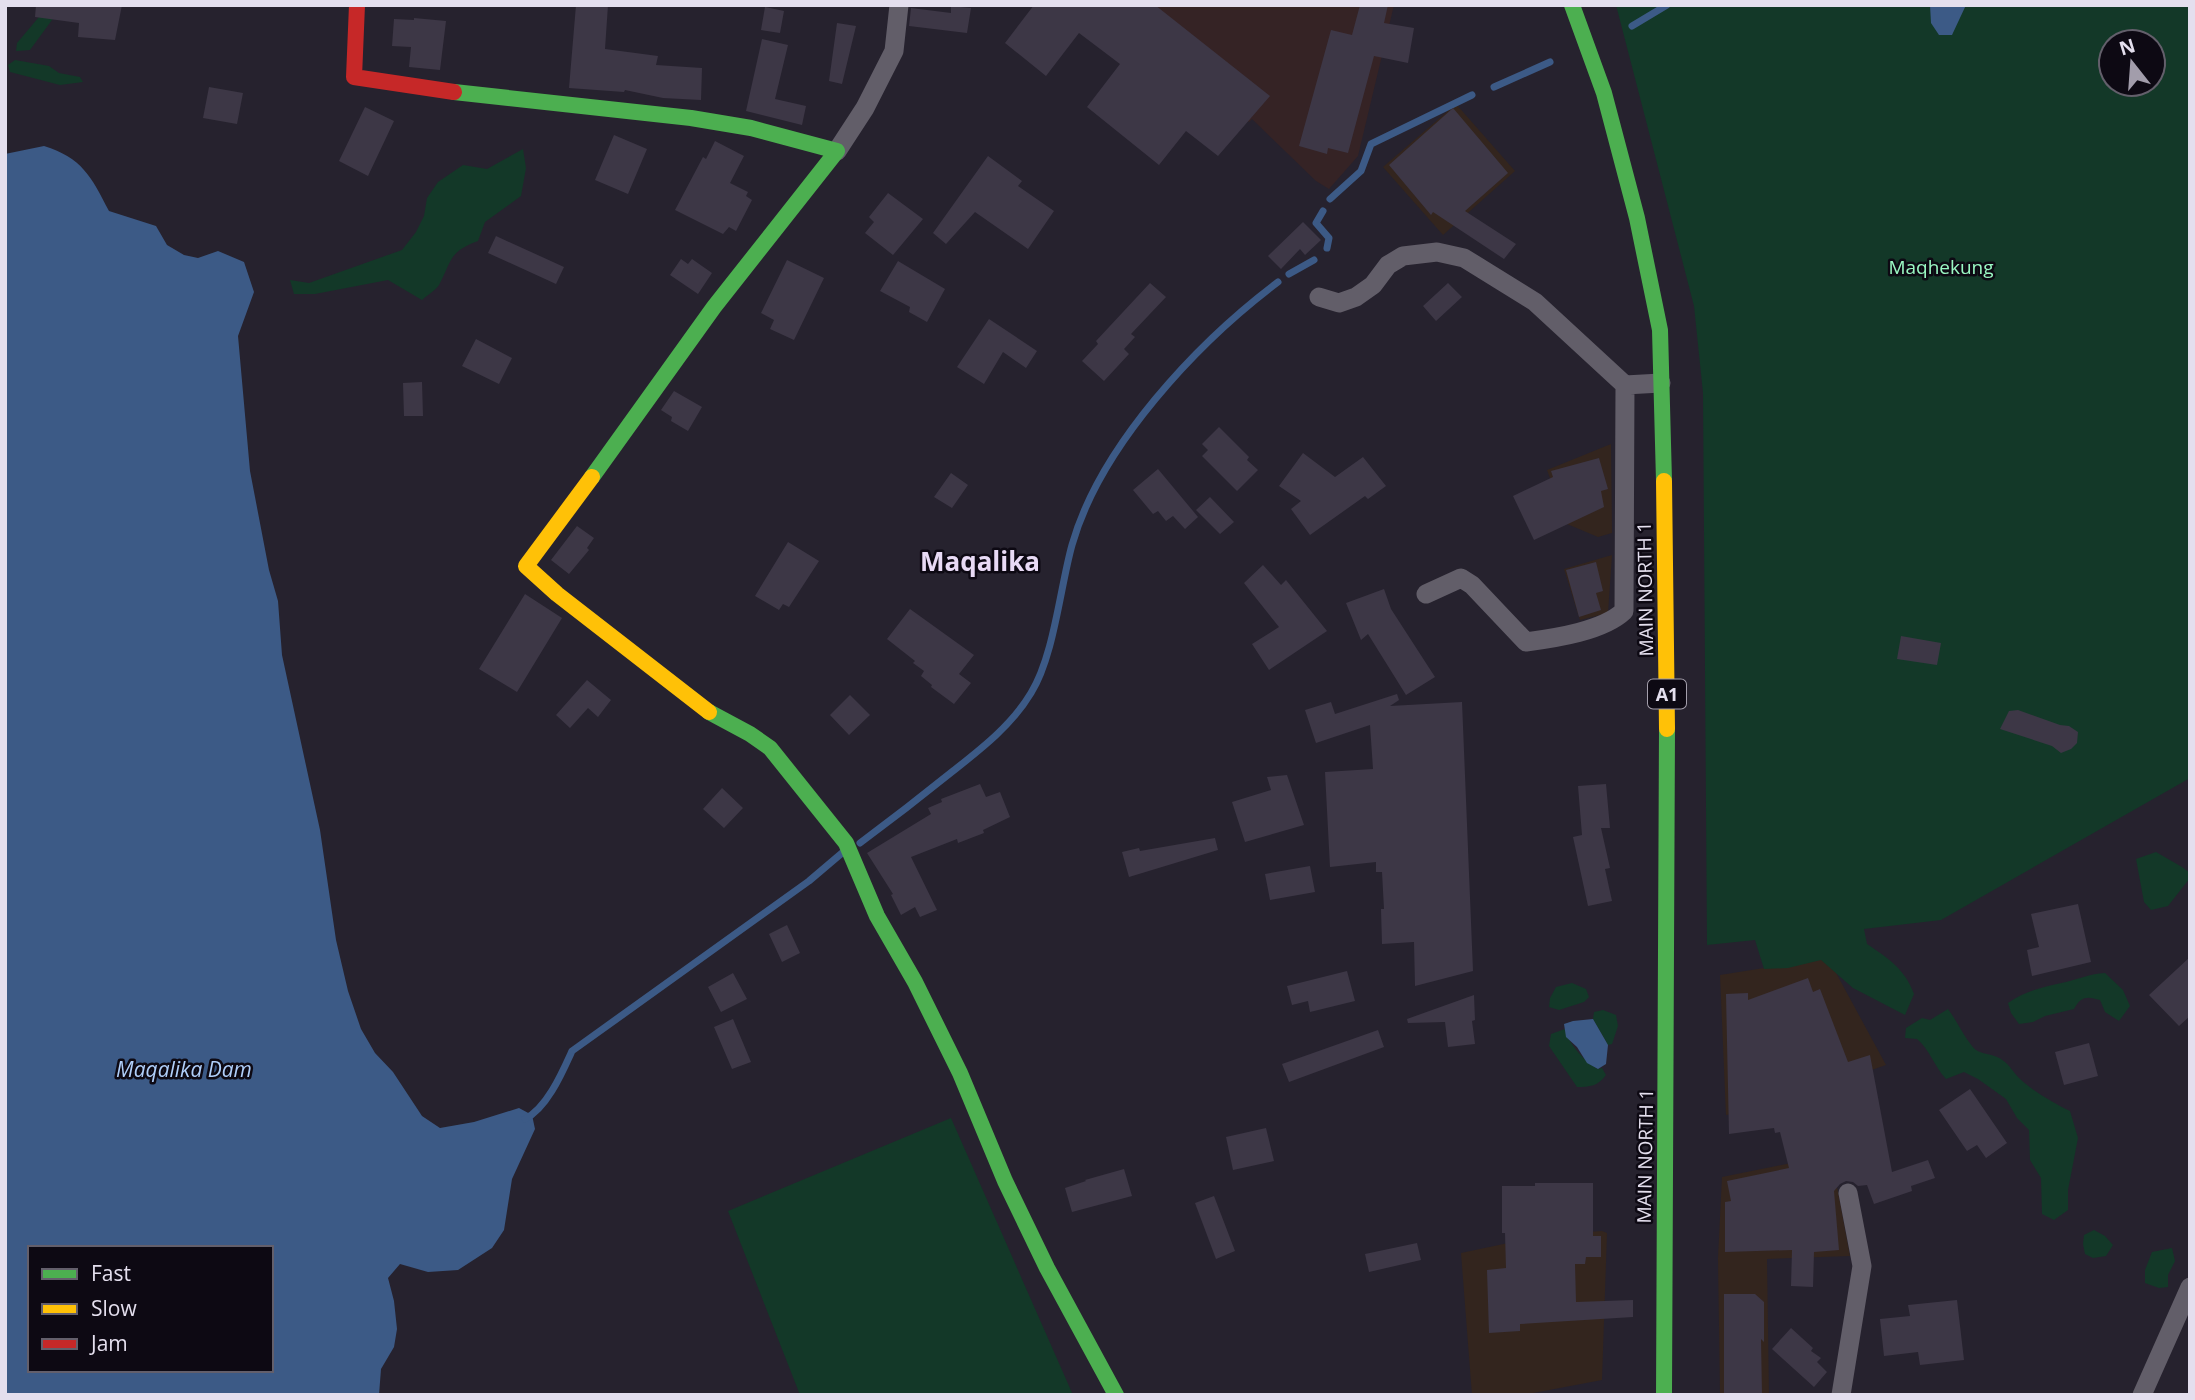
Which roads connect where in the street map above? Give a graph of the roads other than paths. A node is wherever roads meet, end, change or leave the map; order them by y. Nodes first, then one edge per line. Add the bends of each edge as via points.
1 (357, 5) edge
2 (899, 5) edge
3 (1572, 5) edge
4 (837, 151) junction
5 (1319, 297) dead end
6 (1661, 383) junction
7 (1625, 385) junction
8 (1426, 594) dead end
9 (1848, 1193) dead end
10 (2190, 1287) edge
11 (1116, 1395) edge
12 (1664, 1395) edge
13 (1841, 1395) edge
14 (2142, 1395) edge

1 - 4 street via 354,77 741,126
2 - 4 street via 894,51
3 - 6 street, MAIN NORTH 1 / A1 via 1604,93 1637,218 1660,330
4 - 11 street via 714,307 526,566 716,718 770,748 841,835 877,916 960,1073 1047,1268
5 - 7 street via 1339,303 1356,297 1402,256 1437,252 1464,258 1535,303
6 - 7 street
6 - 12 street, MAIN NORTH 1 / A1 via 1667,608
7 - 8 street via 1624,611 1614,621 1527,642 1461,578
9 - 13 street via 1861,1266
10 - 14 street

